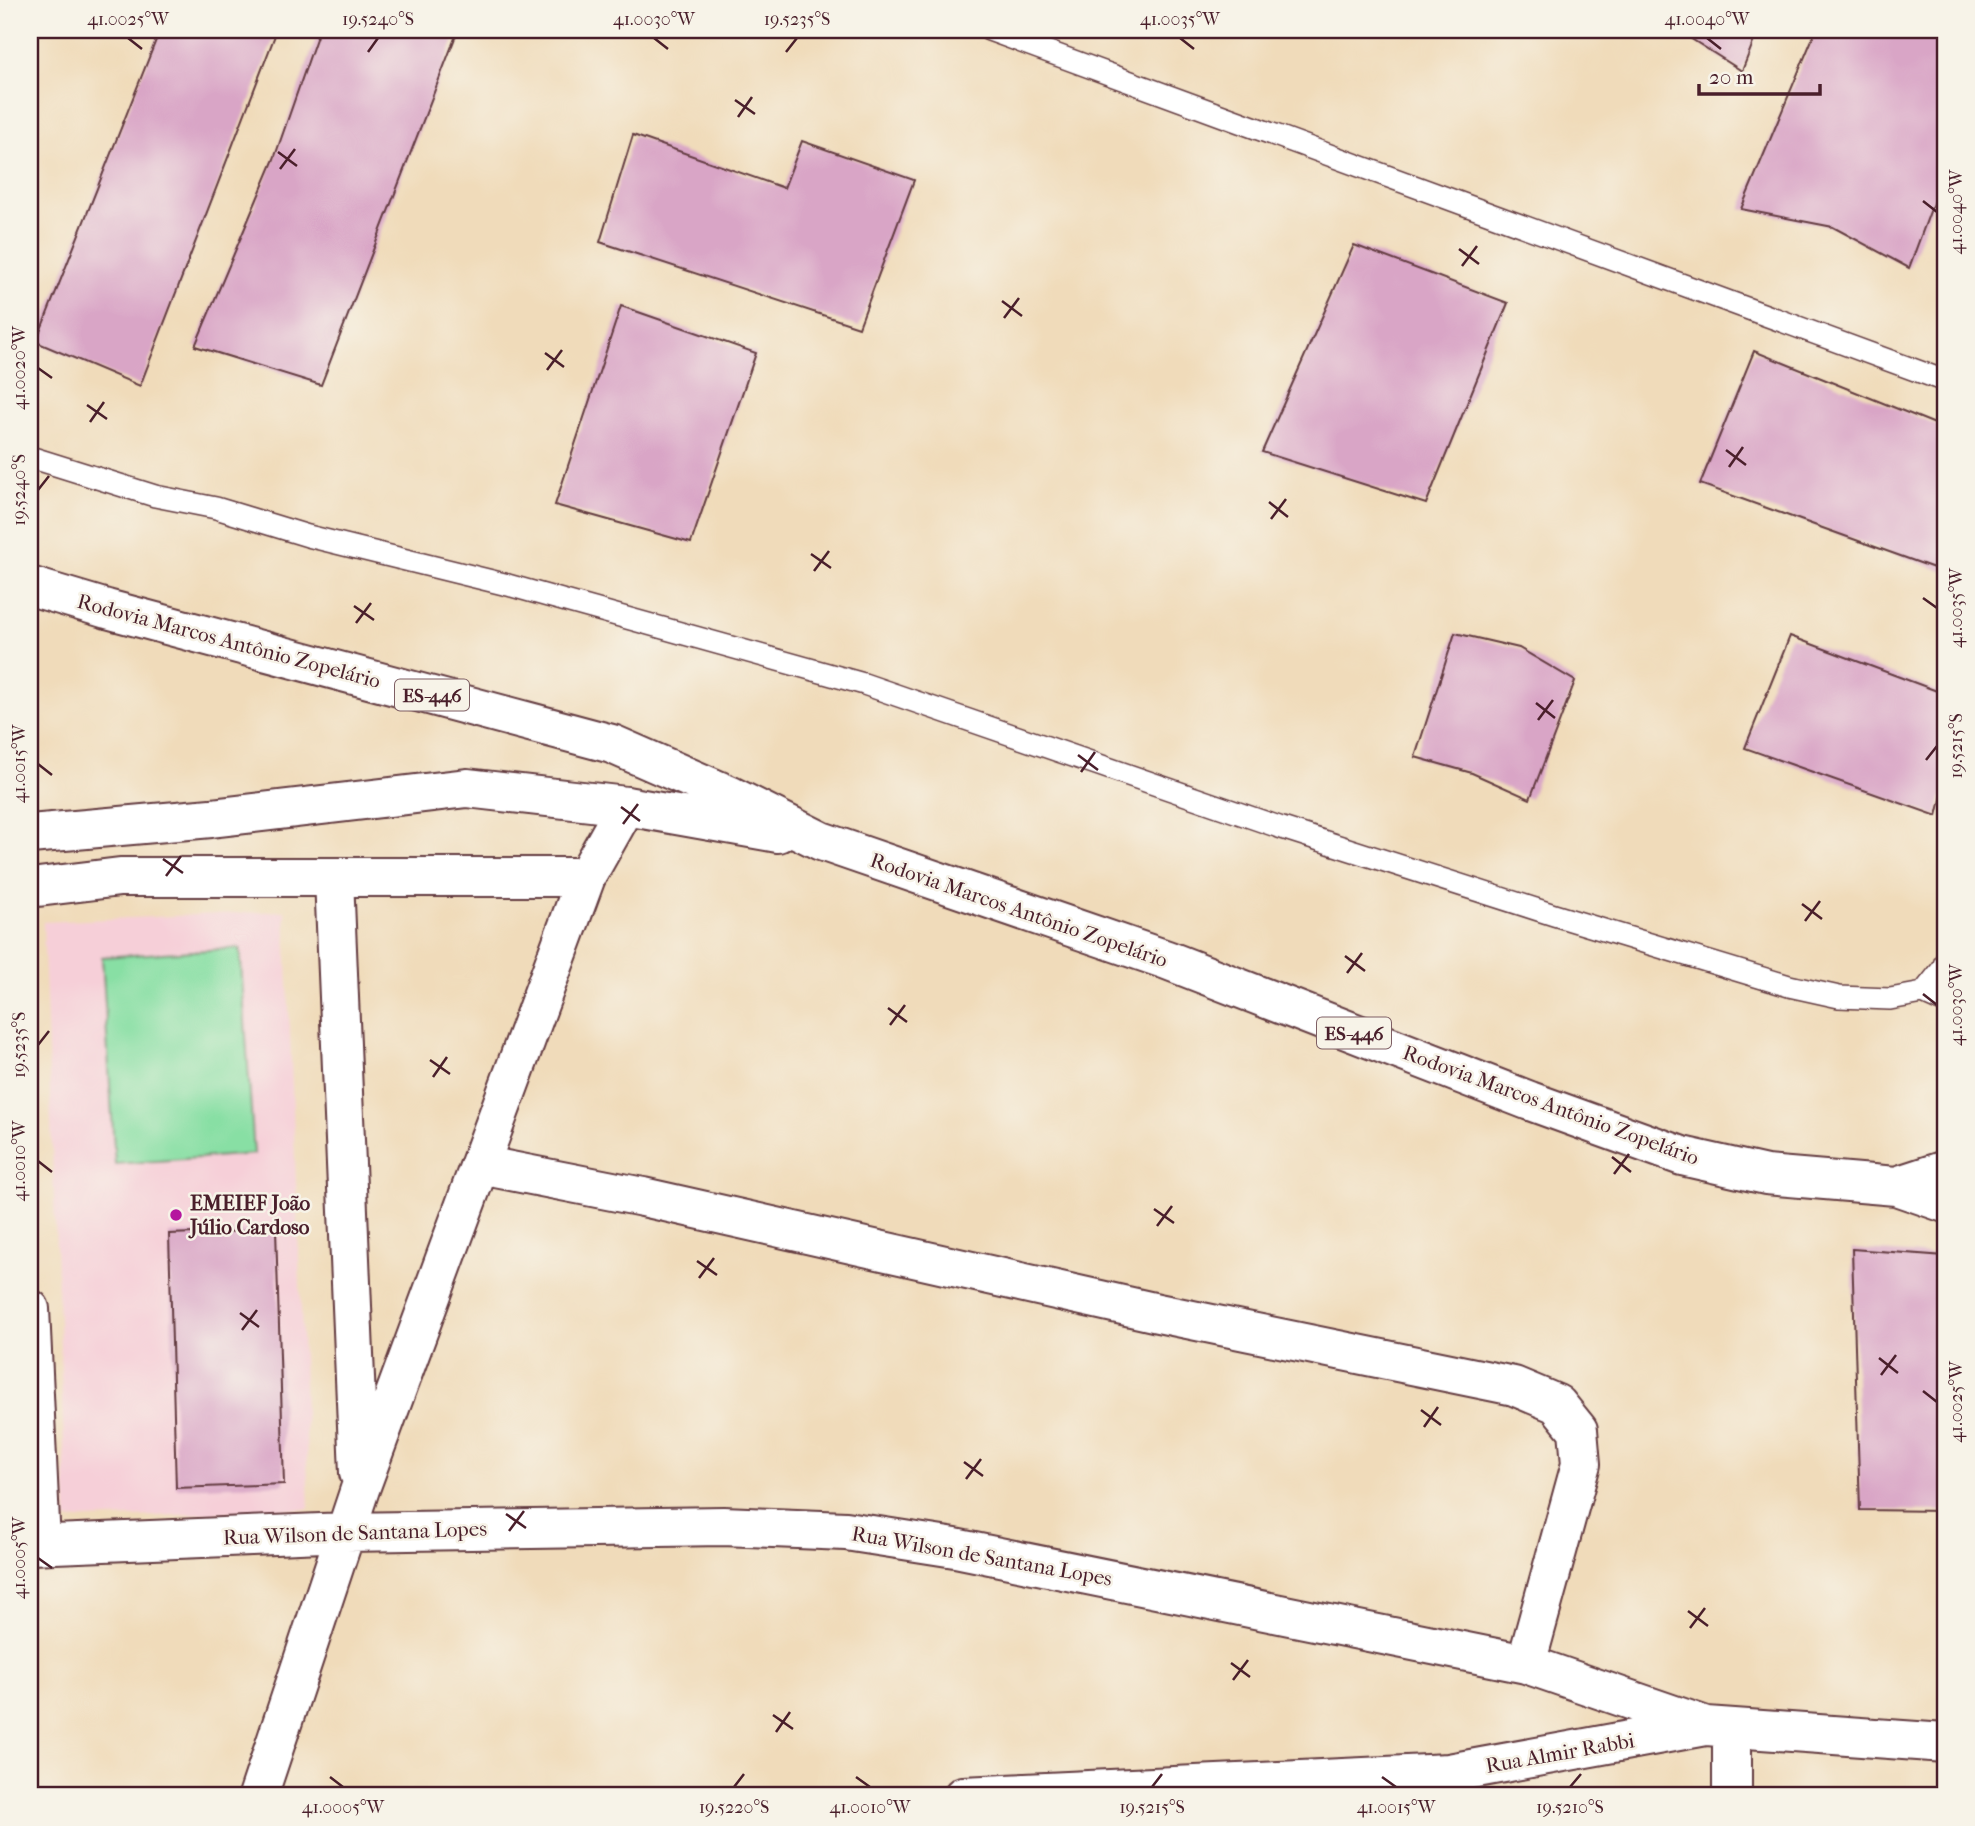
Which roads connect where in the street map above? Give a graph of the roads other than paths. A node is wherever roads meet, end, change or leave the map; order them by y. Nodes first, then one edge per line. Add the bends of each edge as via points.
1 (989, 30) edge
2 (1945, 381) edge
3 (30, 457) edge
4 (30, 586) edge
5 (626, 806) junction
6 (30, 834) edge
7 (821, 841) junction
8 (586, 877) junction
9 (334, 878) junction
10 (30, 888) edge
11 (1945, 962) edge
12 (1923, 993) junction
13 (1945, 1003) edge
14 (480, 1165) junction
15 (1945, 1170) edge
16 (1896, 1186) junction
17 (1945, 1203) edge
18 (30, 1309) edge
19 (360, 1489) junction
20 (345, 1532) junction
21 (35, 1545) edge
22 (1526, 1664) junction
23 (1719, 1727) junction
24 (1945, 1743) edge
25 (258, 1796) edge
26 (963, 1796) edge
27 (1732, 1796) edge

1 - 2 lane
3 - 12 lane via 155,496 508,585 864,684 1279,827 1789,986 1839,997 1890,999
4 - 7 street, Rodovia Marcos Antônio Zopelário / ES-446 via 612,744
5 - 6 street, Rodovia Marcos Antônio Zopelário / ES-446 via 467,788
5 - 7 street, Rodovia Marcos Antônio Zopelário / ES-446
5 - 8 street
7 - 16 street, Rodovia Marcos Antônio Zopelário / ES-446 via 1167,960 1682,1156 1766,1175
8 - 9 street
8 - 14 street
9 - 10 street via 120,877
9 - 19 street
11 - 12 lane
12 - 13 lane
14 - 19 street
14 - 22 street via 1514,1386 1557,1404 1578,1430 1581,1464
15 - 16 street, Rodovia Marcos Antônio Zopelário / ES-446
16 - 17 street, Rodovia Marcos Antônio Zopelário / ES-446
18 - 21 street
19 - 20 street
20 - 21 street, Rua Wilson de Santana Lopes
20 - 22 street, Rua Wilson de Santana Lopes via 723,1526 846,1531 955,1548
20 - 25 street
22 - 23 street, Rua Wilson de Santana Lopes
23 - 24 street, Rua Almir Rabbi
23 - 26 street, Rua Almir Rabbi via 1449,1773
23 - 27 street

